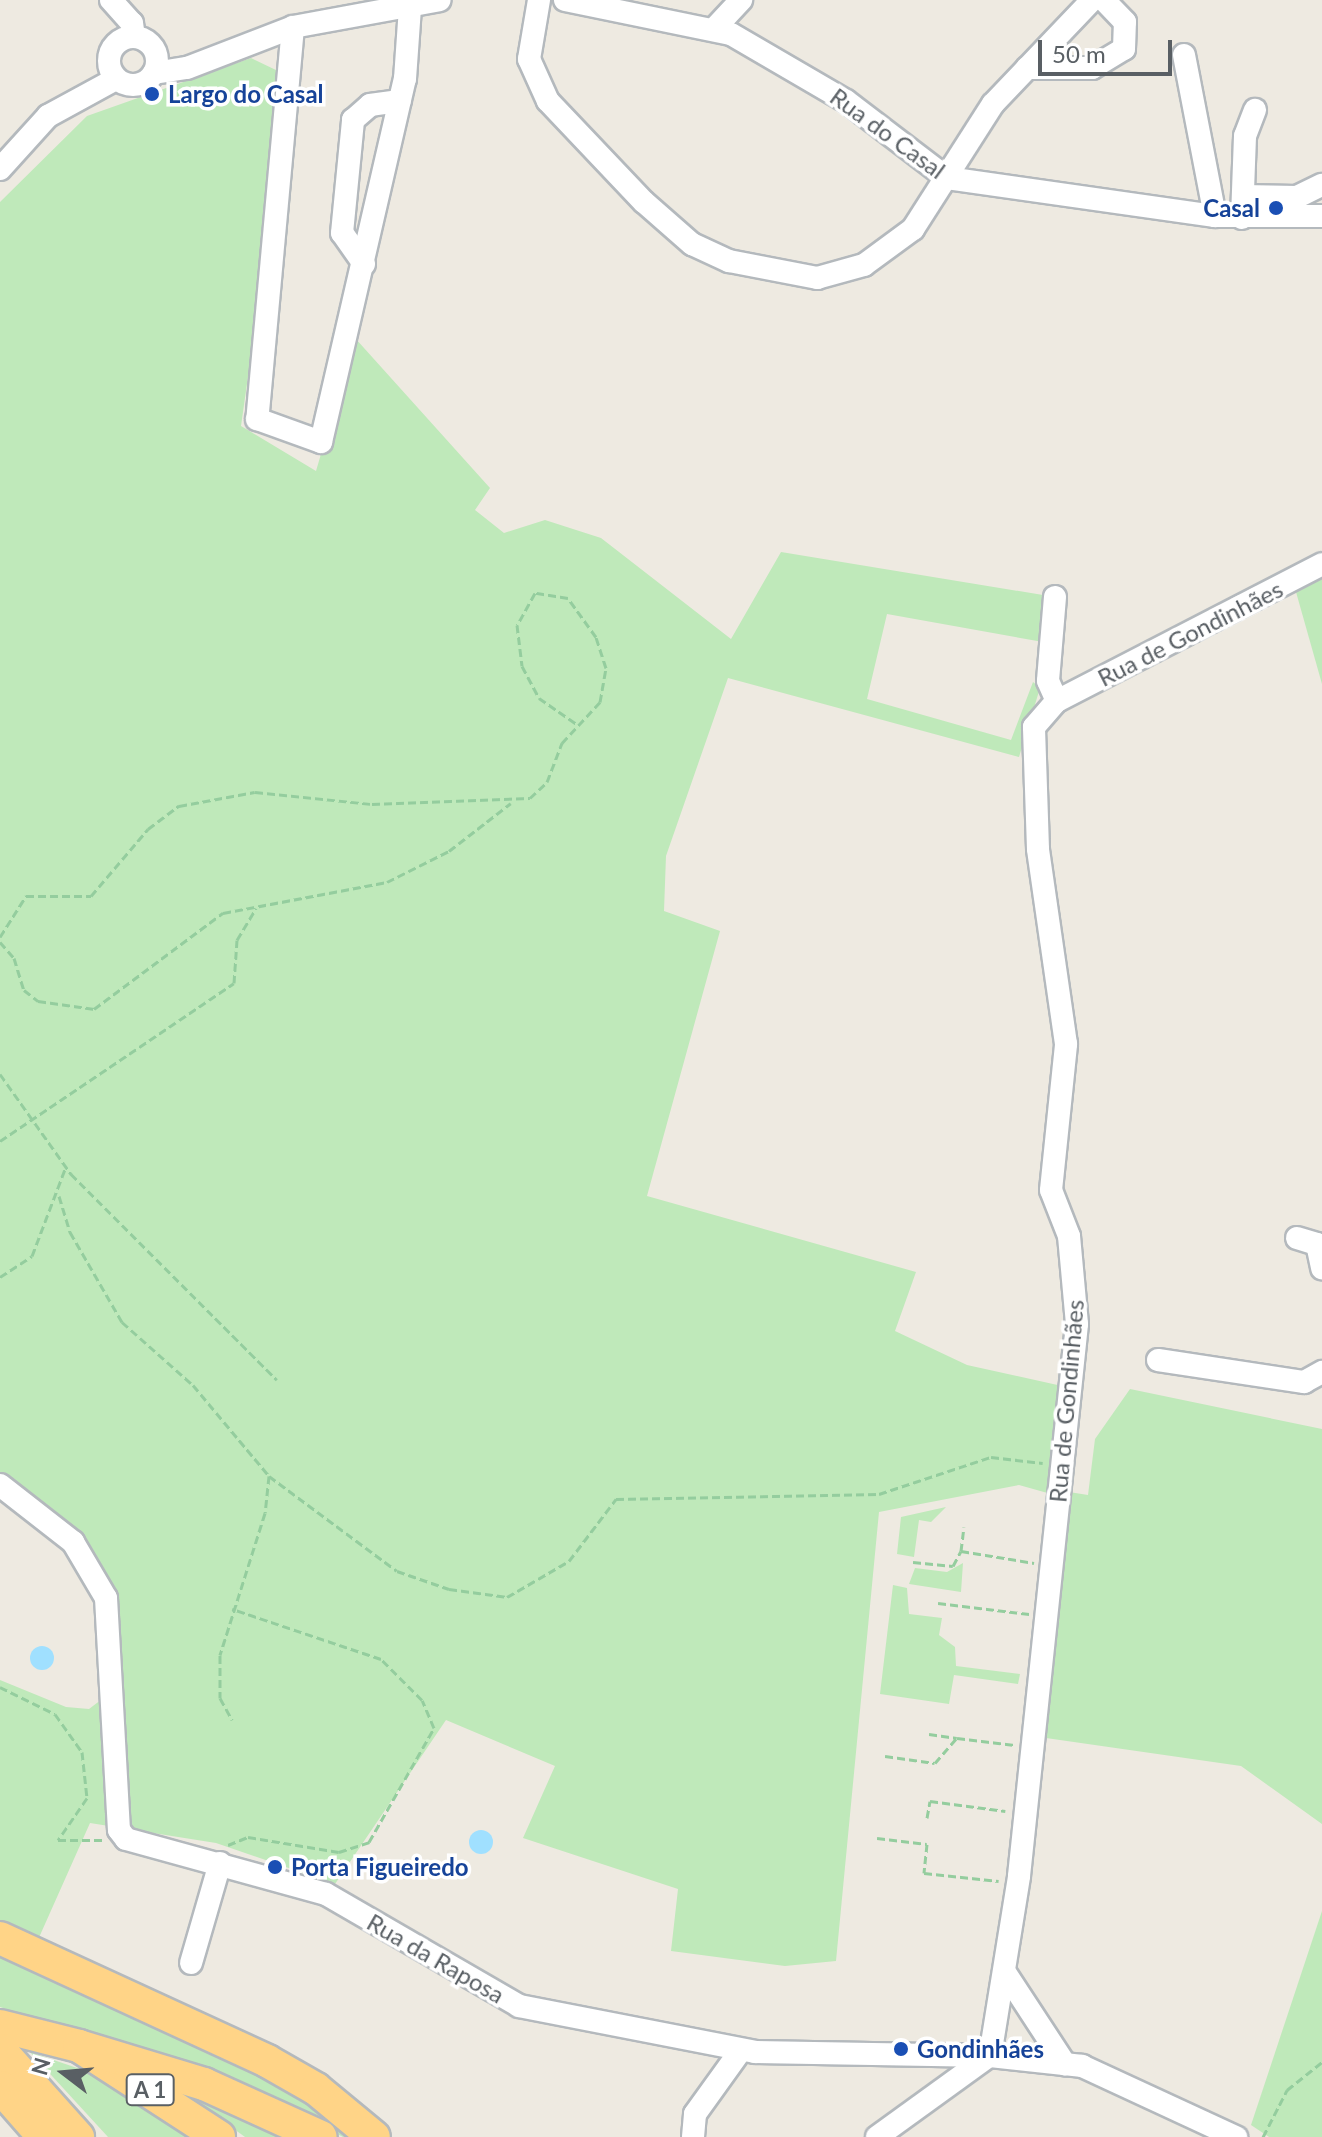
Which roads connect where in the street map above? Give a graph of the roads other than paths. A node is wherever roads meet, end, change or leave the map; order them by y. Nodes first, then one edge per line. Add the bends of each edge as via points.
1 (111, 0) edge
2 (138, 0) edge
3 (440, 0) edge
4 (539, 0) edge
5 (565, 0) edge
6 (741, 0) edge
7 (1092, 0) edge
8 (1104, 0) edge
9 (410, 7) junction
10 (293, 27) junction
11 (714, 29) junction
12 (133, 30) junction
13 (1184, 55) dead end
14 (1027, 68) junction
15 (154, 73) junction
16 (116, 79) junction
17 (400, 101) junction
18 (1255, 110) dead end
19 (0, 169) edge
20 (947, 178) junction
21 (1322, 185) edge
22 (1243, 207) junction
23 (1215, 216) junction
24 (1322, 216) edge
25 (364, 264) junction
26 (1322, 564) edge
27 (1055, 597) dead end
28 (1057, 701) junction
29 (1297, 1238) dead end
30 (1322, 1268) edge
31 (1158, 1360) dead end
32 (1322, 1372) edge
33 (0, 1485) edge
34 (220, 1863) junction
35 (0, 1938) edge
36 (191, 1963) dead end
37 (1006, 1974) junction
38 (0, 2026) edge
39 (79, 2046) junction
40 (0, 2050) edge
41 (741, 2050) junction
42 (990, 2056) junction
43 (1065, 2064) junction
44 (0, 2087) edge
45 (44, 2137) edge
46 (78, 2137) edge
47 (219, 2137) edge
48 (321, 2137) edge
49 (374, 2137) edge
50 (693, 2137) edge
51 (877, 2137) edge
52 (1236, 2137) edge

1 - 12 street
2 - 12 street
3 - 9 street
4 - 20 street via 529,59 548,101 644,202 692,244 729,261 800,278 864,265 913,229
5 - 11 street, Rua do Casal
6 - 11 street
7 - 14 street
8 - 14 street via 1125,22 1124,49 1092,68
9 - 10 street
9 - 17 street
10 - 15 street via 187,68
10 - 25 street via 257,419 321,442
11 - 20 street, Rua do Casal via 846,101
12 - 15 street via 155,52
12 - 16 street via 112,50
13 - 23 street
14 - 20 street via 968,138
15 - 16 street via 136,85
16 - 19 street via 48,116
17 - 25 street
17 - 25 street via 370,105 353,120 342,233
18 - 22 street via 1245,136
20 - 23 street, Rua do Casal
21 - 22 street via 1297,197
22 - 23 street, Rua do Casal
22 - 24 street, Rua do Casal
26 - 28 street, Rua de Gondinhães
27 - 28 street via 1048,681
28 - 37 street, Rua de Gondinhães via 1034,727 1031,768 1066,1044 1067,1086 1050,1173 1069,1236 1077,1324
29 - 30 street via 1317,1244
31 - 32 street via 1304,1382
33 - 34 street, Rua da Raposa via 73,1542 106,1598 123,1837
34 - 36 street
34 - 41 street, Rua da Raposa via 326,1894 519,2006
35 - 49 highway via 267,2061 316,2089
37 - 42 street, Rua de Gondinhães
37 - 43 street
38 - 39 highway, A 1
39 - 47 highway, A 1
39 - 48 highway via 204,2084
40 - 46 highway
41 - 42 street, Rua da Raposa
41 - 50 street via 695,2114
42 - 43 street, Rua da Raposa
42 - 51 street
43 - 52 street, Rua da Raposa via 1138,2087
44 - 45 highway

